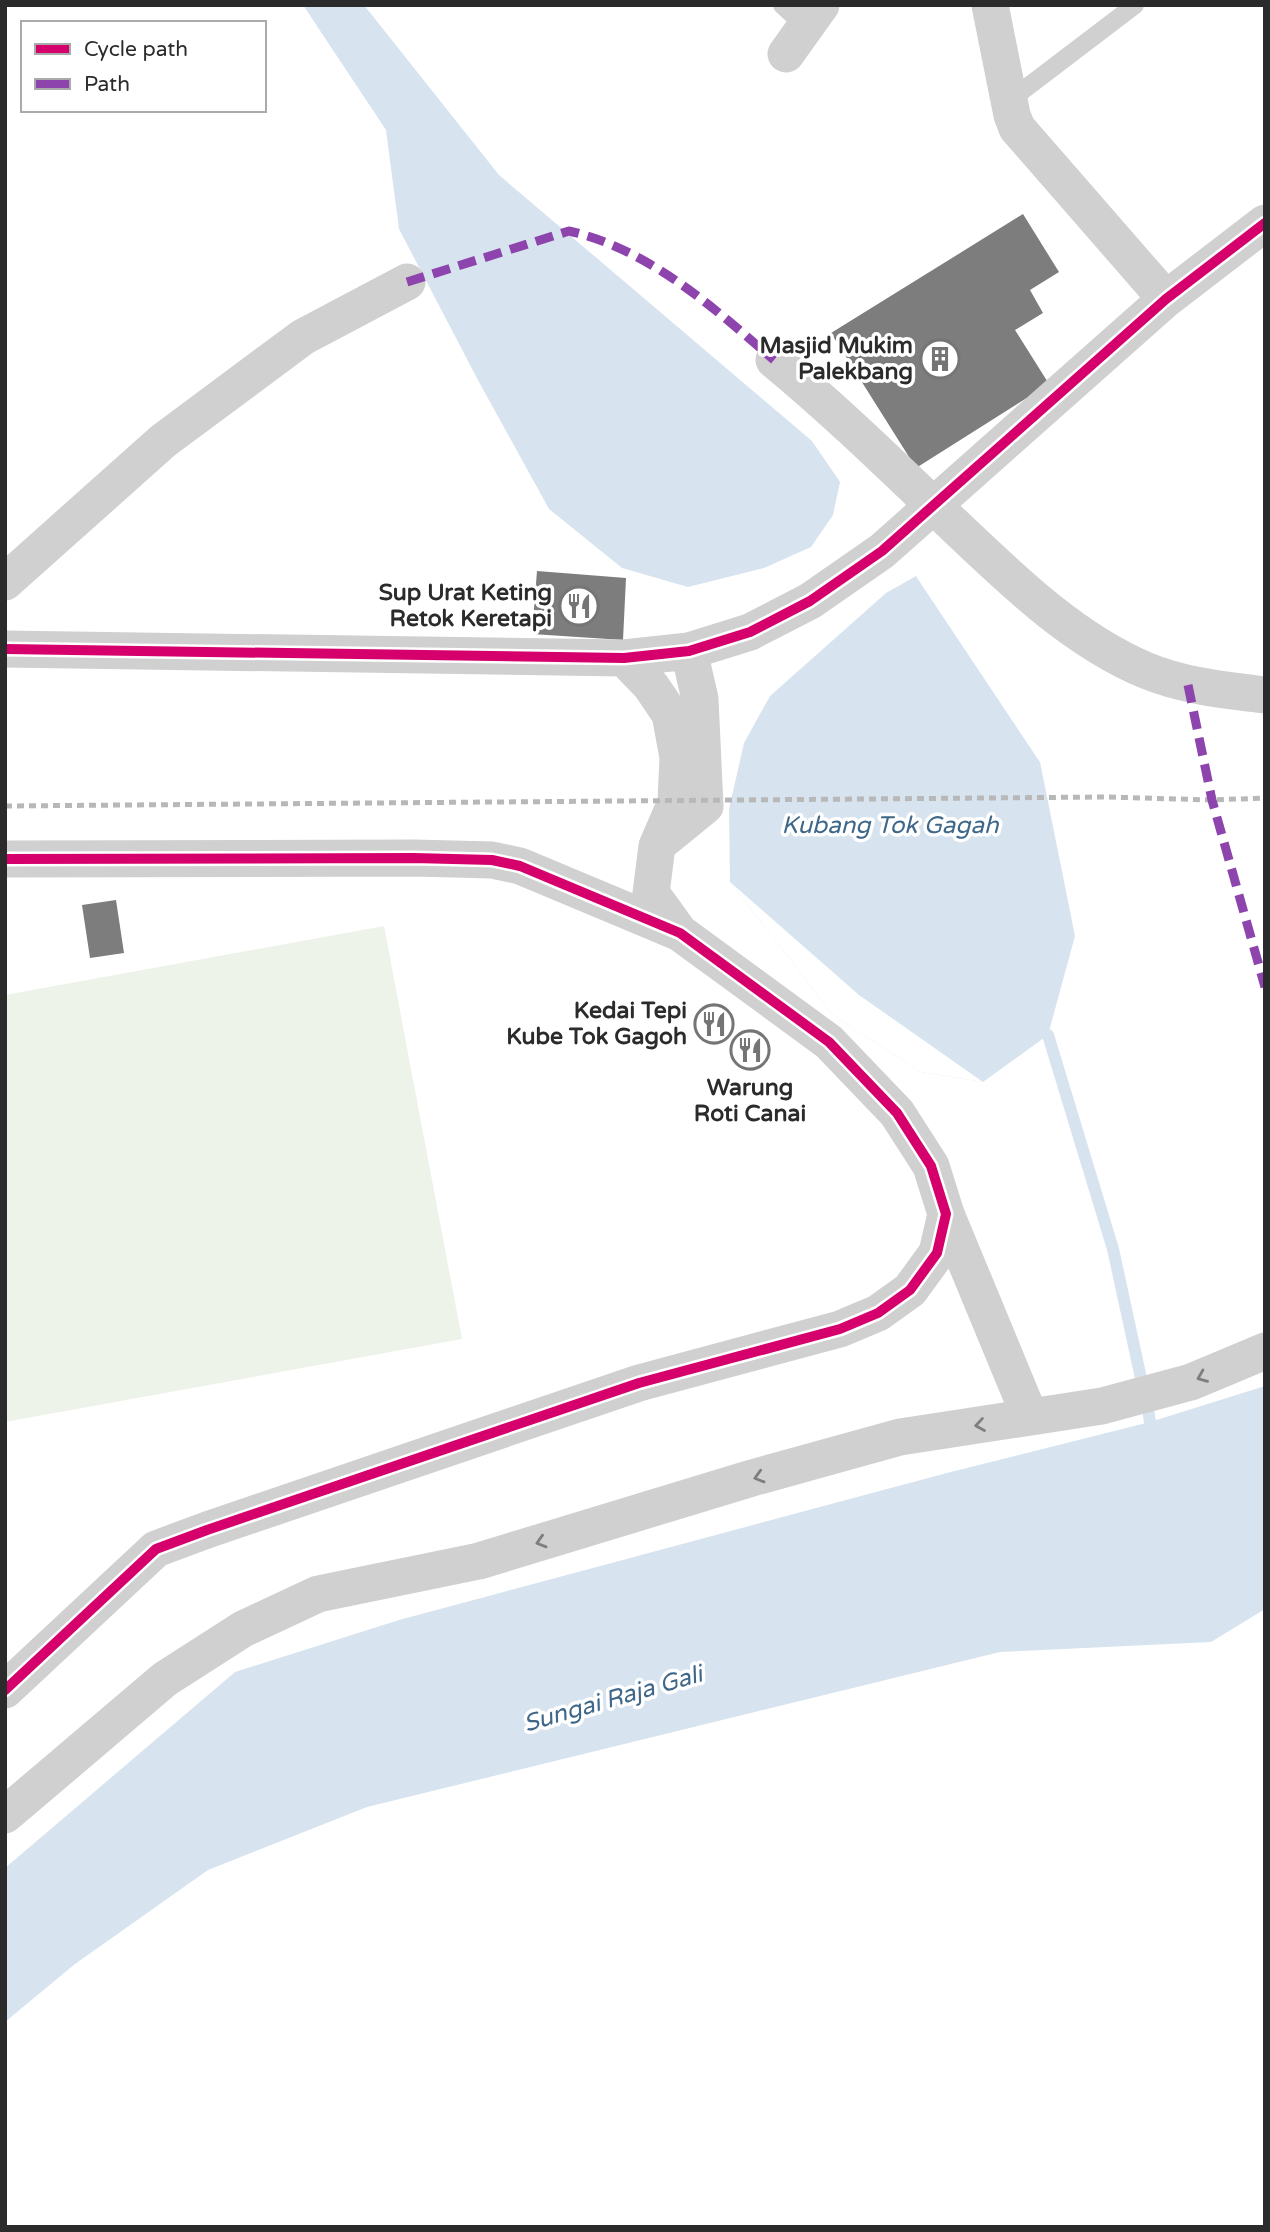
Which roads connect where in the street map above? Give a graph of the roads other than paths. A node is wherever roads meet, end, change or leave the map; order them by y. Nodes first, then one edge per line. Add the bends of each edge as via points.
1 (990, 5) edge
2 (1135, 5) edge
3 (1009, 101) junction
4 (1265, 223) edge
5 (407, 282) dead end
6 (1166, 299) junction
7 (774, 360) dead end
8 (933, 505) junction
9 (5, 582) edge
10 (5, 649) edge
11 (689, 651) junction
12 (624, 658) junction
13 (1265, 695) edge
14 (657, 846) junction
15 (5, 859) edge
16 (680, 933) junction
17 (946, 1214) junction
18 (1265, 1351) edge
19 (1030, 1417) junction
20 (5, 1690) edge
21 (5, 1815) edge

1 - 3 street
2 - 3 lane
3 - 6 street via 1021,133
4 - 6 street
5 - 9 street via 303,337 163,442
6 - 8 street
7 - 8 street
8 - 11 street via 883,551 810,601 750,632
8 - 13 street via 1041,603 1094,643 1145,670 1188,685
10 - 12 street
11 - 12 street
11 - 14 street via 700,699 705,806
12 - 14 street via 670,715 678,757 676,802
14 - 16 street via 651,892
15 - 16 street via 492,860 520,866
16 - 17 street via 829,1042 897,1113 931,1166
17 - 19 street
17 - 20 street via 937,1253 910,1290 878,1313 840,1329 639,1383 156,1549
18 -> 19 street via 1191,1382 1102,1406
19 -> 21 street via 900,1437 479,1560 318,1594 243,1629 165,1679

